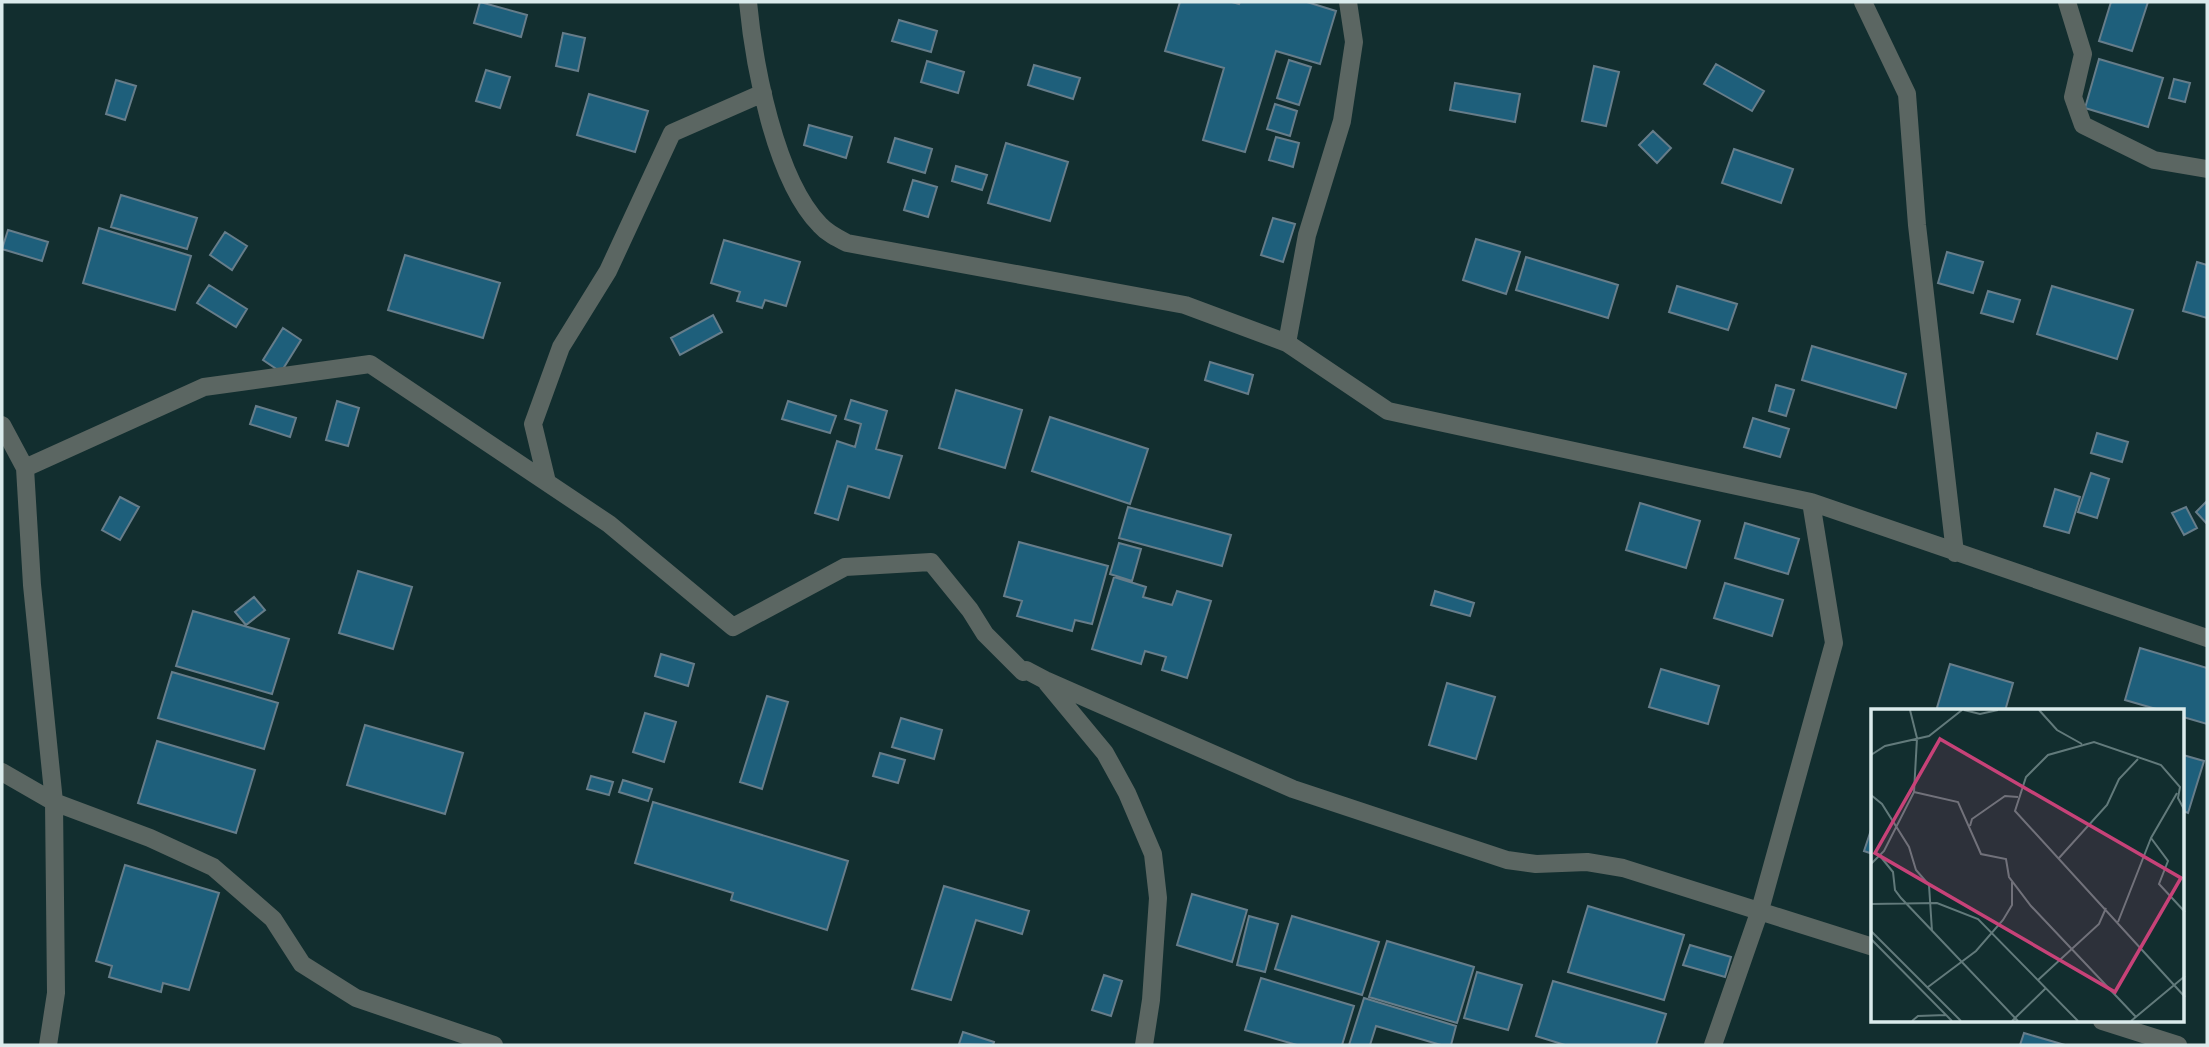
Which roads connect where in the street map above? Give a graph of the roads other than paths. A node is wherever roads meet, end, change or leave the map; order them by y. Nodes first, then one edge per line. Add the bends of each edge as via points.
1 (748, 2) edge
2 (1348, 2) edge
3 (1863, 2) edge
4 (2067, 2) edge
5 (763, 93) junction
6 (2207, 169) edge
7 (1287, 343) junction
8 (2, 425) edge
9 (25, 468) junction
10 (547, 482) junction
11 (1811, 502) junction
12 (1955, 553) junction
13 (2207, 638) edge
14 (1045, 680) junction
15 (2, 772) edge
16 (54, 802) junction
17 (1760, 911) junction
18 (1871, 946) edge
19 (2108, 1023) edge
20 (50, 1045) edge
21 (494, 1045) edge
22 (1144, 1045) edge
23 (1713, 1045) edge
24 (2178, 1045) edge

1 - 5 street
2 - 7 street via 1354,42 1342,121 1307,235
3 - 12 street via 1907,94 1917,225
4 - 6 street via 2082,54 2073,97 2083,125 2154,160
5 - 7 street via 800,200 821,227 847,243 1185,305
5 - 10 street via 672,133 608,271 561,347 542,398 533,424
7 - 11 street via 1388,411
8 - 9 street
9 - 10 street via 204,387 370,364
9 - 16 street
10 - 14 street via 609,524 733,627 845,568 931,562 985,634 1023,672
11 - 12 street
11 - 17 street via 1834,643
12 - 13 street
14 - 17 street via 1293,789 1507,860 1587,862 1623,868
14 - 22 street via 1105,753 1153,854 1158,898
15 - 16 street
16 - 20 street via 57,993
16 - 21 street via 213,867 273,919 302,964 356,998
17 - 18 street
17 - 23 street
19 - 24 street

